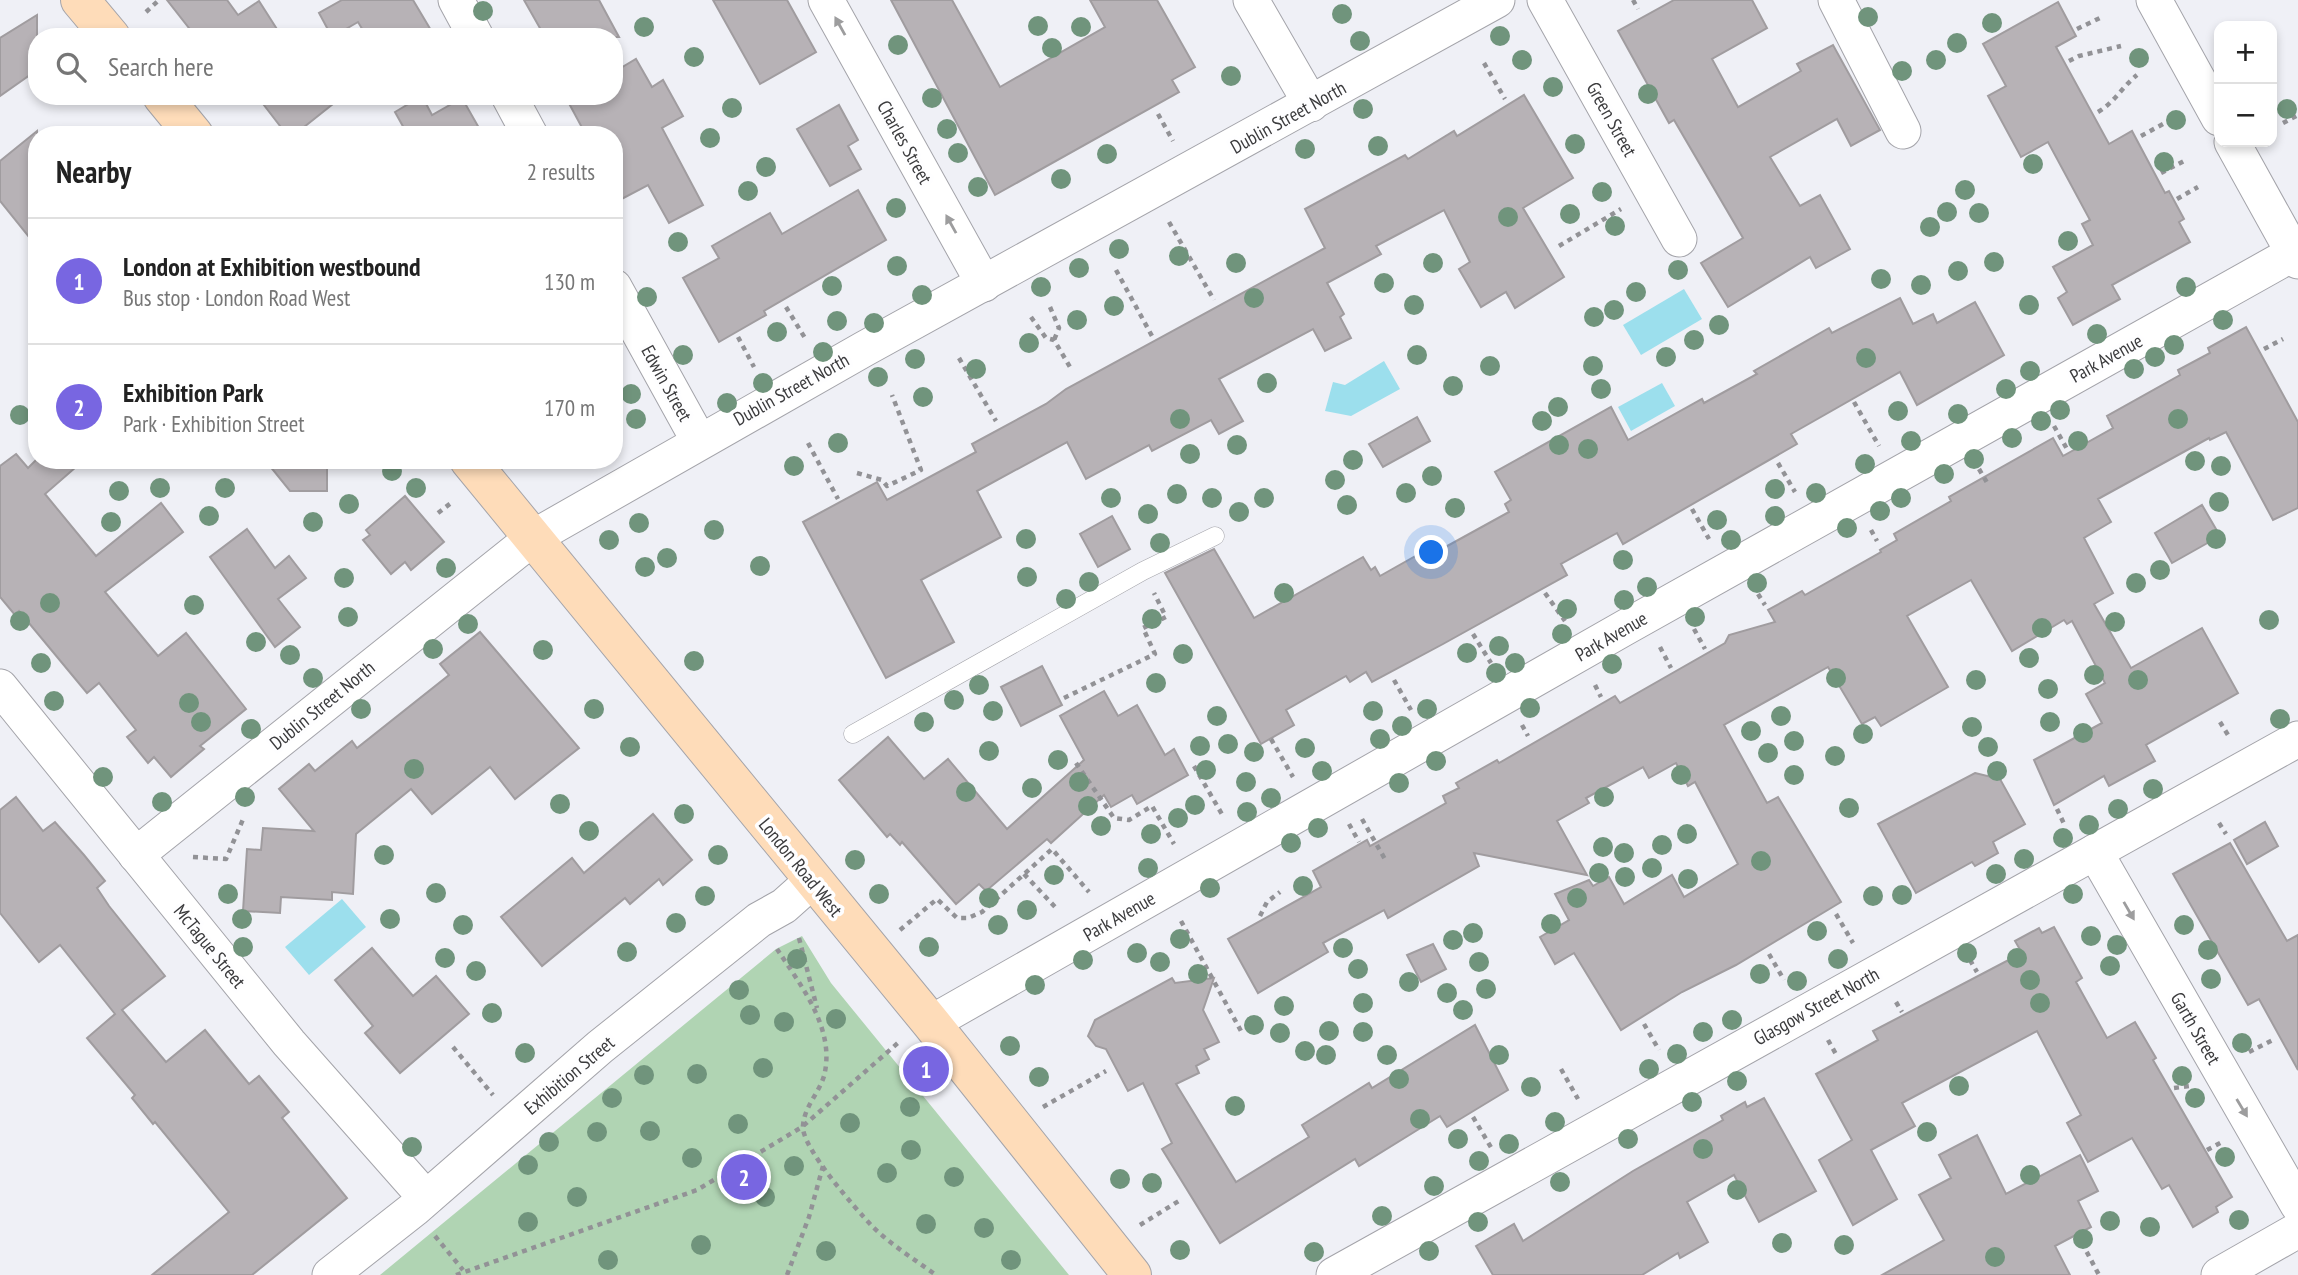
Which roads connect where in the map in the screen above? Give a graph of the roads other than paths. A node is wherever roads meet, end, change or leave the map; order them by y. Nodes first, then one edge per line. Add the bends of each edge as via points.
1 (80, 0) edge
2 (456, 0) edge
3 (826, 0) edge
4 (1251, 0) edge
5 (1497, 0) edge
6 (1545, 0) edge
7 (1836, 0) edge
8 (2154, 0) edge
9 (103, 28) edge
10 (471, 28) edge
11 (1311, 104) junction
12 (169, 105) edge
13 (514, 105) edge
14 (2214, 109) edge
15 (187, 126) edge
16 (525, 126) edge
17 (1903, 131) dead end
18 (2235, 147) edge
19 (1679, 239) dead end
20 (2296, 257) edge
21 (984, 284) junction
22 (623, 303) edge
23 (699, 441) junction
24 (477, 469) edge
25 (1215, 536) dead end
26 (534, 537) junction
27 (0, 687) edge
28 (853, 734) dead end
29 (2298, 739) edge
30 (2095, 852) junction
31 (136, 855) junction
32 (812, 881) junction
33 (931, 1023) junction
34 (420, 1203) junction
35 (2298, 1205) edge
36 (2298, 1230) edge
37 (330, 1275) edge
38 (1132, 1275) edge
39 (1334, 1275) edge
40 (2219, 1275) edge

1 - 9 street
2 - 10 street
21 -> 3 street, Charles Street
4 - 11 street
5 - 11 street, Dublin Street North
6 - 19 street, Green Street
7 - 17 street
8 - 14 street
11 - 21 street, Dublin Street North
12 - 15 street
13 - 16 street
18 - 20 street
20 - 33 street, Park Avenue
21 - 23 street, Dublin Street North
22 - 23 street, Edwin Street
23 - 26 street, Dublin Street North
24 - 26 street, London Road West
25 - 28 lane via 1143,571
26 - 31 street, Dublin Street North
26 - 32 street, London Road West
27 - 31 street, McTague Street
29 - 30 street, Glasgow Street North
30 -> 35 street, Garth Street
30 - 39 street, Glasgow Street North
31 - 34 street, McTague Street
32 - 33 street, London Road West
32 - 34 street, Exhibition Street via 600,1047
33 - 38 street, London Road West
34 - 37 street, Exhibition Street
36 - 40 street

